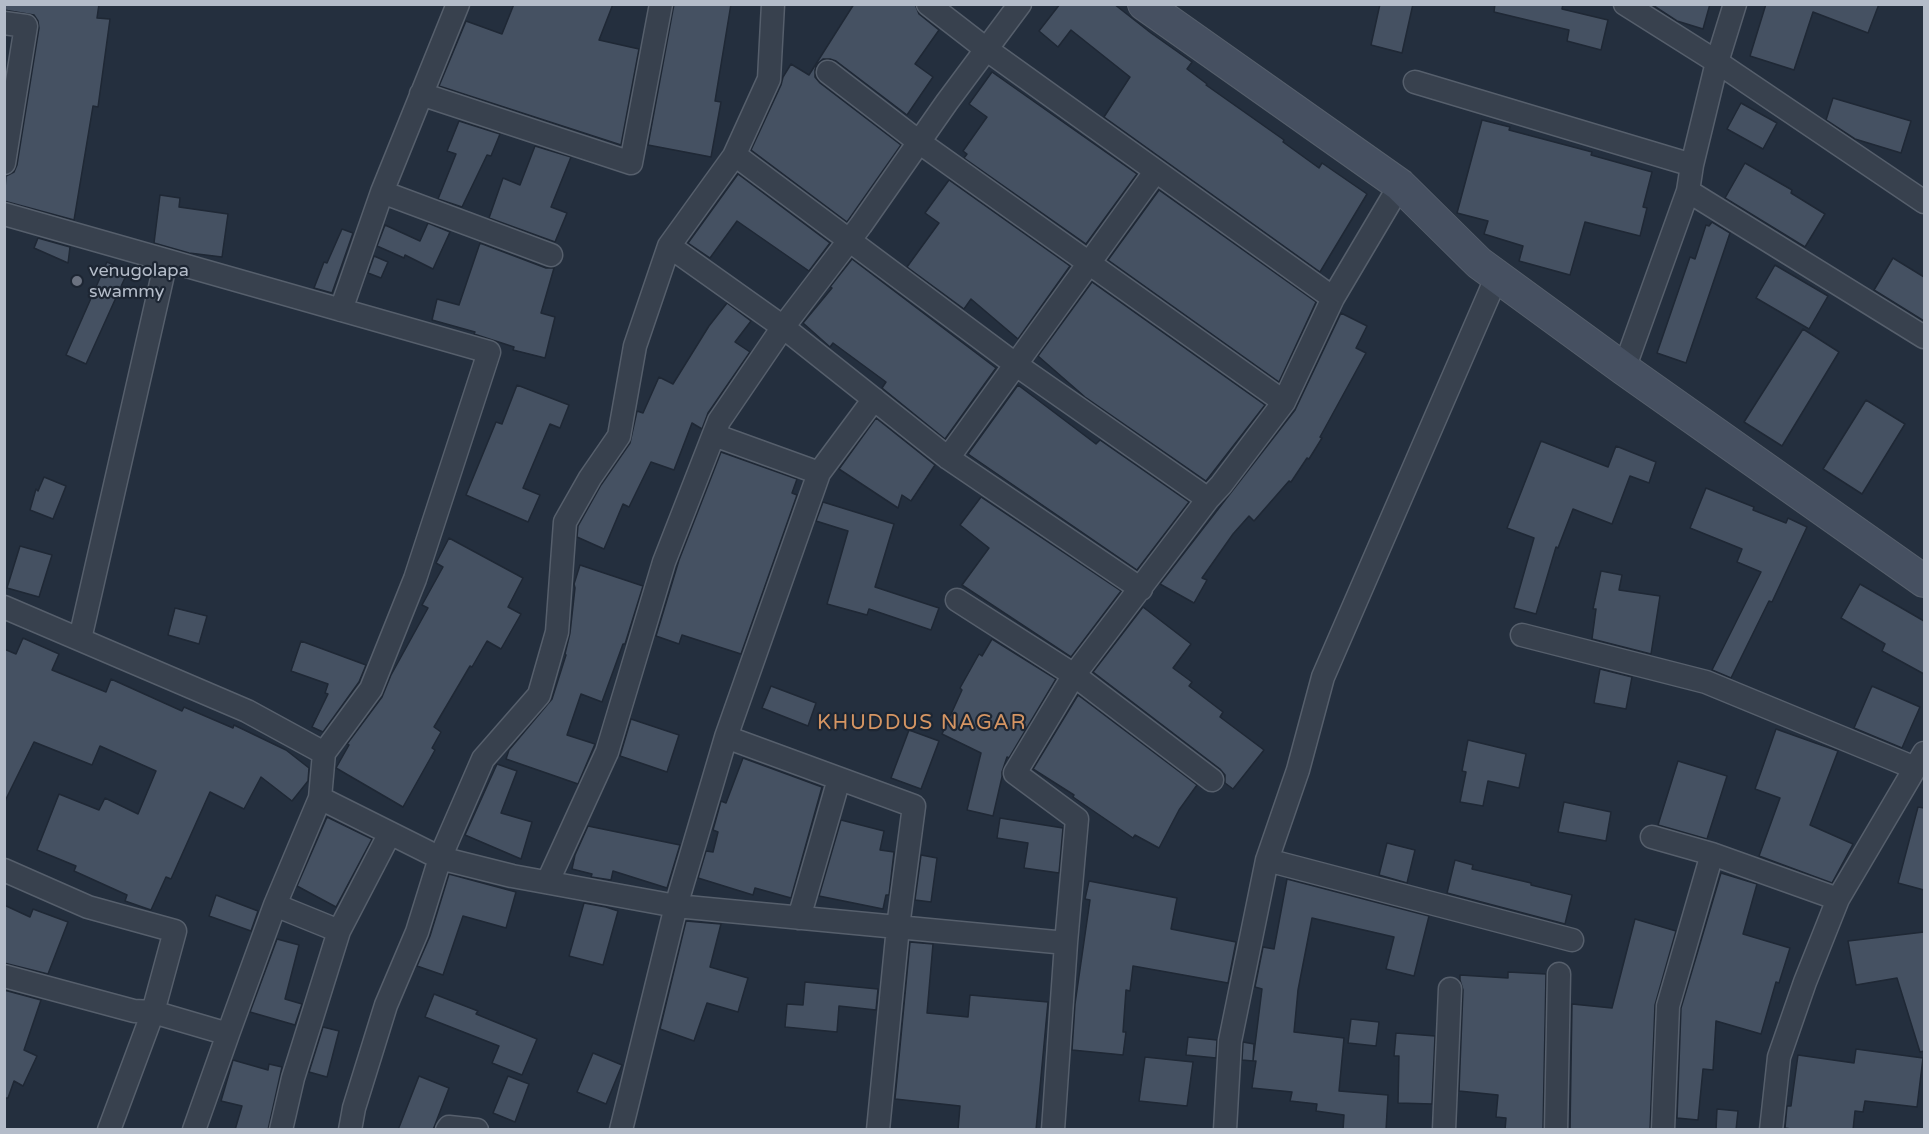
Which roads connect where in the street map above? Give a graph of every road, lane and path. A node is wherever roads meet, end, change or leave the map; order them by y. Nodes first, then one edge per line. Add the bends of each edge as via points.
1 (458, 4) edge
2 (661, 4) edge
3 (773, 4) edge
4 (928, 4) edge
5 (1020, 4) edge
6 (1144, 4) edge
7 (1625, 4) edge
8 (1735, 4) edge
9 (4, 23) edge
10 (986, 49) junction
11 (1717, 62) junction
12 (828, 72) dead end
13 (1415, 82) dead end
14 (422, 94) junction
15 (919, 142) junction
16 (735, 155) junction
17 (4, 163) edge
18 (1692, 165) junction
19 (1155, 172) junction
20 (1400, 185) junction
21 (1688, 191) junction
22 (382, 192) junction
23 (1924, 202) edge
24 (4, 214) edge
25 (849, 241) junction
26 (669, 246) junction
27 (551, 255) dead end
28 (166, 261) junction
29 (1089, 265) junction
30 (1497, 276) junction
31 (1333, 298) junction
32 (341, 310) junction
33 (783, 327) junction
34 (1924, 337) edge
35 (1015, 364) junction
36 (1624, 369) junction
37 (874, 399) junction
38 (1284, 402) junction
39 (714, 435) junction
40 (948, 458) junction
41 (819, 473) junction
42 (1208, 498) junction
43 (1924, 581) edge
44 (1141, 589) junction
45 (957, 600) dead end
46 (4, 607) edge
47 (1522, 635) dead end
48 (80, 639) junction
49 (1074, 675) junction
50 (726, 737) junction
51 (324, 753) junction
52 (1920, 761) edge
53 (838, 779) junction
54 (1212, 780) dead end
55 (320, 798) junction
56 (390, 833) junction
57 (1652, 837) dead end
58 (1712, 854) junction
59 (440, 858) junction
60 (1267, 860) junction
61 (4, 870) edge
62 (548, 881) junction
63 (1838, 899) junction
64 (275, 905) junction
65 (675, 906) junction
66 (800, 918) junction
67 (898, 927) junction
68 (339, 931) junction
69 (1572, 940) dead end
70 (1066, 943) junction
71 (1559, 974) dead end
72 (4, 975) edge
73 (1450, 989) dead end
74 (153, 1012) junction
75 (228, 1034) junction
76 (108, 1130) edge
77 (194, 1130) edge
78 (281, 1130) edge
79 (350, 1130) edge
80 (447, 1130) edge
81 (477, 1130) edge
82 (621, 1130) edge
83 (878, 1130) edge
84 (1053, 1130) edge
85 (1225, 1130) edge
86 (1444, 1130) edge
87 (1556, 1130) edge
88 (1663, 1130) edge
89 (1771, 1130) edge

1 - 14 street
2 - 14 street via 631,163
3 - 16 street via 769,79
4 - 10 street
5 - 10 street
6 - 20 main road
7 - 11 street
8 - 11 street
9 - 17 street via 26,26
10 - 15 street
10 - 19 street
11 - 18 street
11 - 23 street
12 - 15 street
13 - 18 street
14 - 22 street
15 - 25 street
15 - 29 street
16 - 25 street
16 - 26 street
18 - 21 street
19 - 29 street
19 - 31 street
20 - 30 main road
20 - 31 street
21 - 34 street
21 - 36 street
22 - 27 street
22 - 32 street
24 - 28 street
25 - 33 street
25 - 35 street
26 - 33 street
26 - 59 street via 635,346 619,436 565,522 557,632 539,695 483,759
28 - 32 street
28 - 48 street
29 - 35 street
29 - 38 street
30 - 36 main road
30 - 60 street via 1323,677 1298,770
31 - 38 street
32 - 51 street via 489,352 415,579 371,690
33 - 37 street
33 - 39 street via 719,421
35 - 40 street
35 - 42 street
36 - 43 main road
37 - 40 street
37 - 41 street
38 - 42 street
39 - 41 street
39 - 62 street via 664,562 607,752
40 - 44 street
41 - 50 street
42 - 44 street
44 - 49 street
45 - 49 street
46 - 48 street
47 - 52 street via 1706,682
48 - 51 street via 247,711
49 - 54 street
49 - 70 street via 1015,772 1077,819
50 - 53 street
50 - 65 street
51 - 55 street
52 - 63 street
53 - 66 street
53 - 67 street via 914,806
55 - 56 street
55 - 64 street
56 - 59 street
56 - 68 street
57 - 58 street
58 - 63 street
58 - 88 street via 1668,1005
59 - 62 street
59 - 79 street via 417,932 386,1005
60 - 69 street
60 - 85 street via 1230,1041
61 - 74 street via 88,907 175,931
62 - 65 street
63 - 89 street via 1779,1057
64 - 68 street
64 - 75 street
65 - 66 street
65 - 82 street
66 - 67 street
67 - 70 street
67 - 83 street
68 - 78 street via 293,1078
70 - 84 street
71 - 87 street
72 - 74 street via 134,1011
73 - 86 street
74 - 75 street
74 - 76 street
75 - 77 street
80 - 81 street

